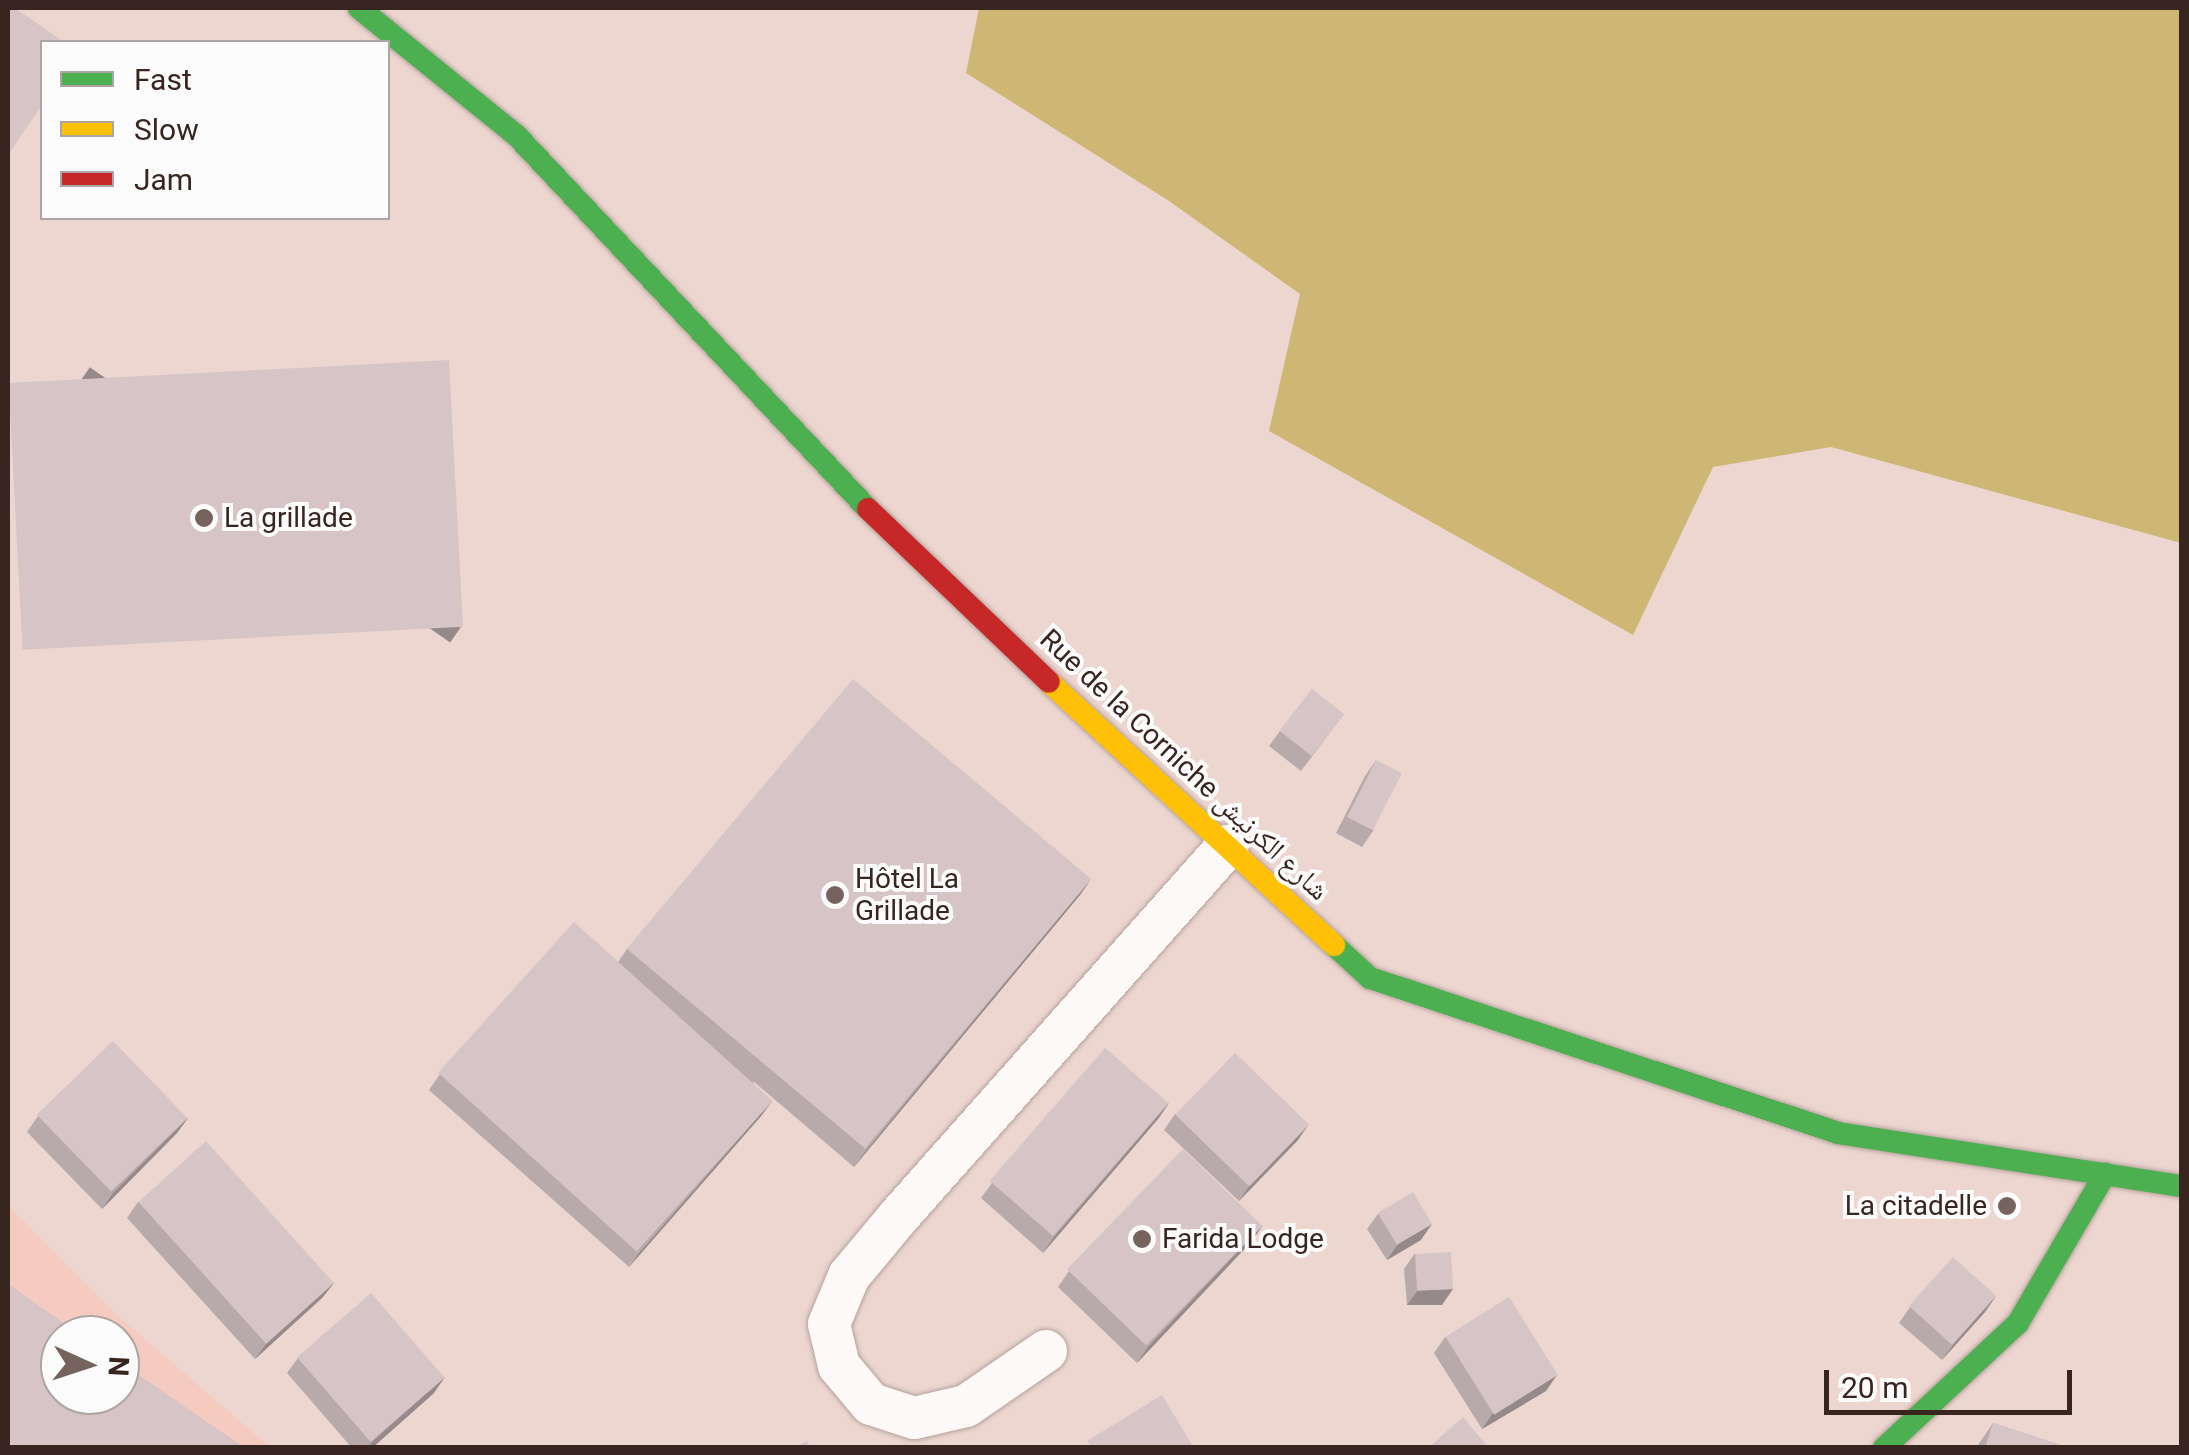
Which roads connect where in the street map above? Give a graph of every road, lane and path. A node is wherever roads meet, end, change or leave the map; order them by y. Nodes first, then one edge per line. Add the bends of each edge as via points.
1 (359, 8) edge
2 (1228, 846) junction
3 (2104, 1174) junction
4 (2182, 1186) edge
5 (1046, 1351) dead end
6 (1884, 1448) edge

1 - 2 main road, Rue de la Corniche شارع الكرنيش via 516,135 908,551
2 - 3 main road, Rue de la Corniche شارع الكرنيش via 1370,978 1838,1133
2 - 5 lane via 899,1216 850,1276 829,1324 839,1366 872,1404 914,1418 966,1406
3 - 4 main road, Rue de la Corniche شارع الكرنيش
3 - 6 main road via 2018,1322

